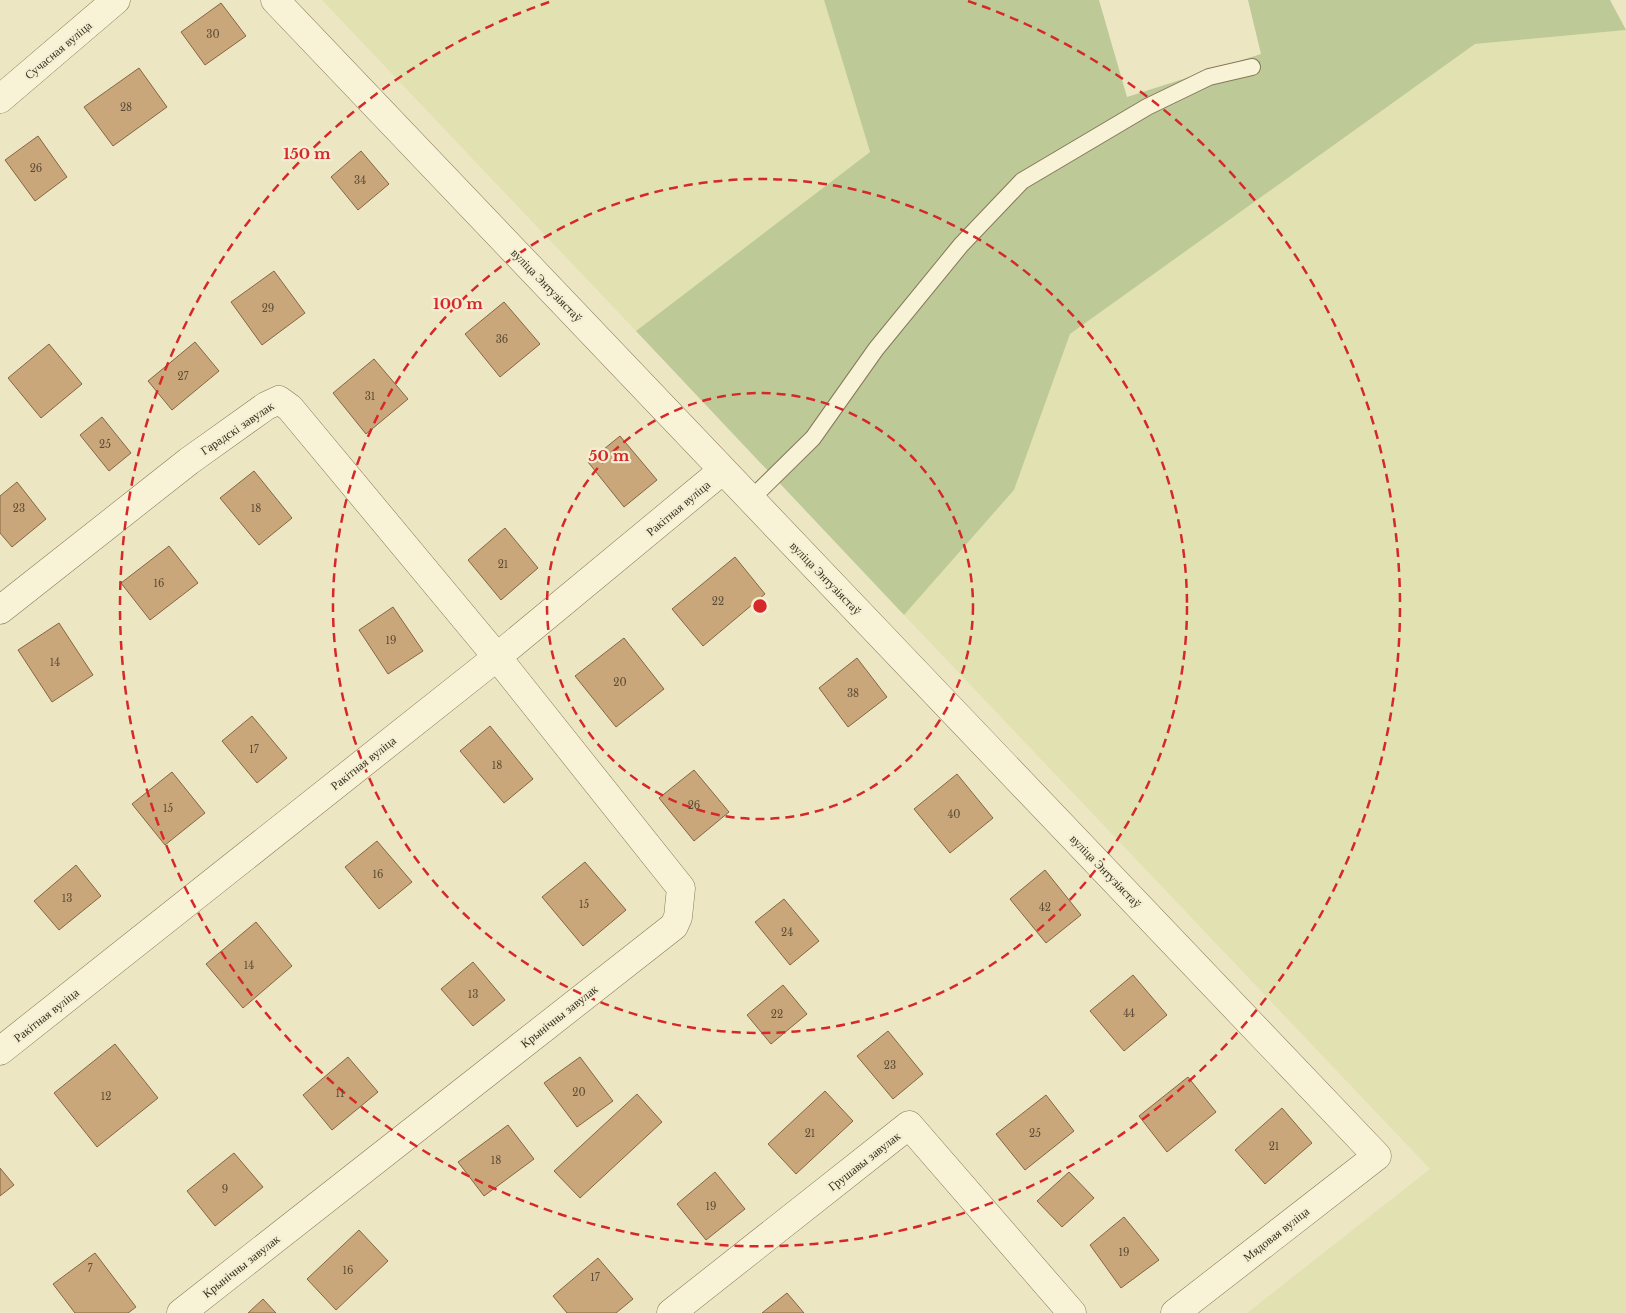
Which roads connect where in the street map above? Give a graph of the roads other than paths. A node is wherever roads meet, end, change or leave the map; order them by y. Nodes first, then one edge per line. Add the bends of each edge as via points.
1 (116, 0) edge
2 (275, 0) edge
3 (1252, 67) dead end
4 (0, 99) edge
5 (723, 470) junction
6 (751, 499) junction
7 (0, 610) edge
8 (497, 657) junction
9 (0, 1051) edge
10 (1377, 1156) joint
11 (181, 1313) edge
12 (671, 1313) edge
13 (1072, 1313) edge
14 (1175, 1313) edge

1 - 4 street, Сучасная вуліца
2 - 5 street, вуліца Энтузіястаў
3 - 6 lane via 1209,77 1147,106 1022,181 961,245 882,341 813,438
5 - 6 street, вуліца Энтузіястаў
5 - 8 street, Ракітная вуліца
6 - 10 street, вуліца Энтузіястаў
7 - 8 street, Гарадскі завулак via 189,461 279,400 290,408
8 - 9 street, Ракітная вуліца
8 - 11 street, Крынічны завулак via 681,888 674,926
10 - 14 street, Мядовая вуліца
12 - 13 street, Грушавы завулак via 909,1125

